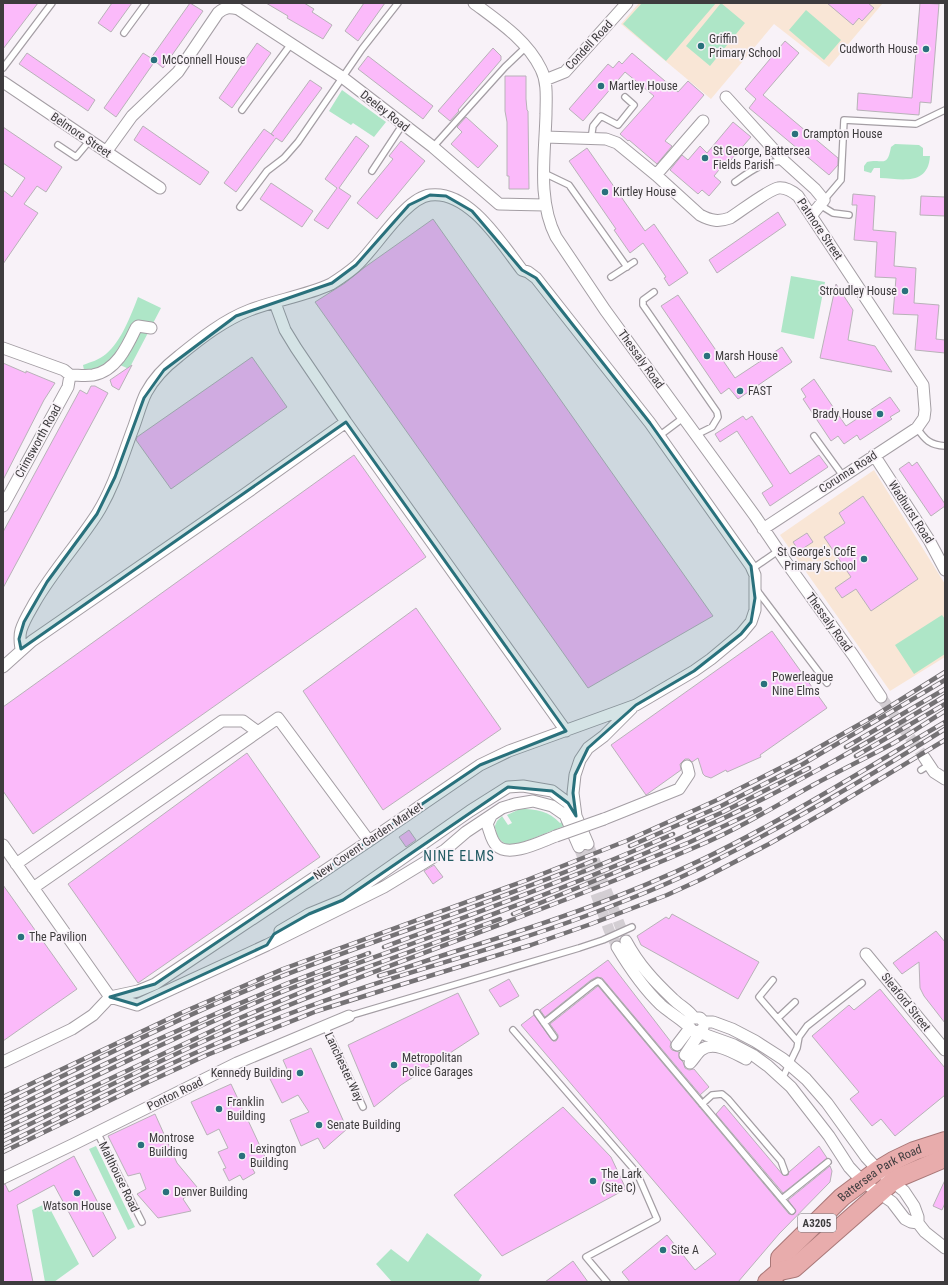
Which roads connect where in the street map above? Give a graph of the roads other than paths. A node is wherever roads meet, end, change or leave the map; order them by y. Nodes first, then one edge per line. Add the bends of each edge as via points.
1 (52, 3) edge
2 (146, 3) edge
3 (398, 3) edge
4 (474, 3) edge
5 (627, 3) edge
6 (220, 6) edge
7 (124, 33) dead end
8 (291, 44) junction
9 (526, 47) junction
10 (3, 68) edge
11 (342, 77) junction
12 (545, 80) junction
13 (3, 82) edge
14 (625, 97) dead end
15 (726, 97) dead end
16 (242, 110) dead end
17 (945, 110) edge
18 (703, 121) dead end
19 (403, 124) junction
20 (545, 136) junction
21 (591, 139) junction
22 (90, 140) junction
23 (58, 145) dead end
24 (433, 147) junction
25 (106, 152) junction
26 (784, 161) junction
27 (372, 171) dead end
28 (544, 173) junction
29 (656, 176) junction
30 (735, 182) dead end
31 (160, 188) dead end
32 (822, 203) junction
33 (545, 205) junction
34 (240, 207) dead end
35 (849, 215) dead end
36 (811, 216) junction
37 (634, 262) dead end
38 (627, 267) junction
39 (611, 278) dead end
40 (654, 292) dead end
41 (275, 302) junction
42 (151, 328) dead end
43 (3, 348) edge
44 (70, 375) junction
45 (683, 418) junction
46 (346, 422) junction
47 (917, 428) junction
48 (696, 435) junction
49 (659, 436) junction
50 (814, 436) dead end
51 (945, 446) edge
52 (874, 455) junction
53 (843, 476) junction
54 (3, 506) edge
55 (763, 529) junction
56 (778, 551) junction
57 (752, 569) junction
58 (945, 570) edge
59 (755, 588) junction
60 (21, 649) junction
61 (3, 667) edge
62 (827, 683) dead end
63 (881, 696) tunnel mouth
64 (636, 705) junction
65 (566, 731) junction
66 (258, 732) junction
67 (924, 764) tunnel mouth
68 (687, 766) dead end
69 (945, 779) edge
70 (491, 816) junction
71 (576, 816) junction
72 (369, 842) junction
73 (3, 845) edge
74 (16, 864) junction
75 (33, 888) junction
76 (632, 927) dead end
77 (622, 944) tunnel mouth
78 (267, 945) junction
79 (866, 954) dead end
80 (773, 980) dead end
81 (862, 983) dead end
82 (110, 997) junction
83 (795, 1002) dead end
84 (537, 1013) dead end
85 (349, 1016) joint
86 (778, 1018) junction
87 (544, 1023) junction
88 (325, 1026) junction
89 (697, 1026) junction
90 (513, 1030) dead end
91 (554, 1037) dead end
92 (798, 1042) junction
93 (677, 1045) dead end
94 (945, 1050) edge
95 (3, 1062) edge
96 (768, 1066) junction
97 (790, 1066) junction
98 (782, 1080) junction
99 (702, 1104) junction
100 (363, 1107) dead end
101 (97, 1132) junction
102 (945, 1141) edge
103 (945, 1158) edge
104 (828, 1162) dead end
105 (878, 1170) junction
106 (785, 1172) dead end
107 (3, 1178) edge
108 (862, 1181) junction
109 (886, 1188) junction
110 (782, 1199) junction
111 (792, 1211) dead end
112 (142, 1222) dead end
113 (918, 1223) junction
114 (945, 1248) edge
115 (774, 1276) edge
116 (607, 1282) edge

1 - 10 lane
2 - 7 lane
3 - 11 lane
4 - 9 street, Thessaly Road
5 - 12 street, Condell Road via 566,72
6 - 8 street, Deeley Road via 238,9
6 - 25 street, Deeley Road via 218,13 178,72 132,116
8 - 11 street, Deeley Road
8 - 16 lane
9 - 12 street, Thessaly Road via 541,67
9 - 24 lane
11 - 19 street, Deeley Road
11 - 34 lane via 298,142 284,158 267,171
12 - 20 street, Thessaly Road
13 - 22 street, Belmore Street
14 - 21 lane via 634,105 618,125 601,116 593,126
15 - 26 street
17 - 32 lane via 916,124 844,120 841,180
18 - 29 street
19 - 24 street, Deeley Road
19 - 27 lane
20 - 21 street, Patmore Street
20 - 28 street, Thessaly Road
21 - 29 street, Patmore Street via 606,139 617,143
22 - 23 lane via 76,157
22 - 25 street, Belmore Street
24 - 33 street, Deeley Road via 499,204
25 - 31 street, Belmore Street
26 - 30 lane via 764,164
26 - 32 street via 815,189
28 - 33 street, Thessaly Road
28 - 38 lane via 569,185
29 - 36 street, Patmore Street via 708,220 723,221 730,218 779,188 790,189 798,196
32 - 35 lane via 833,213
32 - 36 street
33 - 45 street, Thessaly Road via 556,238
36 - 47 street, Patmore Street via 923,385 926,410
37 - 38 lane
38 - 39 lane
40 - 48 lane via 643,300 643,305 717,412 718,417 712,427
41 - 46 street via 285,330
41 - 49 street via 332,283 356,265 409,205 430,195 446,196 472,210 491,229 522,270 536,278
41 - 60 street via 260,306 221,325 177,358 157,378 144,398 117,471 97,514 47,582 24,622 19,639
42 - 44 street via 138,326 122,354 103,372
43 - 44 street via 64,370
44 - 54 street, Crimsworth Road via 68,387
45 - 48 street, Thessaly Road
45 - 49 lane
46 - 60 street
46 - 65 street
47 - 51 lane via 925,439
47 - 52 street, Corunna Road
48 - 55 street, Thessaly Road
49 - 57 street
50 - 53 lane
52 - 53 street, Corunna Road
52 - 58 street, Wadhurst Road via 929,540
53 - 55 street, Corunna Road
55 - 56 street, Thessaly Road
56 - 57 lane
56 - 63 street, Thessaly Road
57 - 59 street, New Covent Garden Market via 755,575
59 - 62 lane
59 - 64 street, New Covent Garden Market via 755,610 751,622 741,634 694,671
60 - 61 street
64 - 65 street, New Covent Garden Market
64 - 71 street, New Covent Garden Market via 588,748 580,760 573,793
65 - 72 street, New Covent Garden Market via 480,765
66 - 72 street via 278,718
66 - 74 street via 243,721 222,721
66 - 75 street
67 - 69 street
68 - 70 street, bridge via 689,774 679,789 520,849 508,851 498,847 492,840 487,824
70 - 71 street, New Covent Garden Market via 509,806 533,801 552,806 565,815 584,846
70 - 78 street via 445,850 390,883
71 - 78 street via 568,802 552,791 523,786 508,787 343,900 308,914 274,934
72 - 82 street, New Covent Garden Market via 155,984 138,991
73 - 74 street
74 - 75 street
75 - 82 street
76 - 85 lane via 579,948
77 - 89 street via 638,979 657,1001 672,1014
78 - 82 street via 137,1005
79 - 94 street, Sleaford Street
80 - 86 lane via 759,997
81 - 92 lane via 807,1026
82 - 95 street via 93,1015 72,1029
83 - 86 lane
84 - 87 lane
85 - 88 street, Ponton Road
86 - 92 lane
87 - 91 lane
87 - 99 lane via 592,984 600,982
88 - 100 lane, Lanchester Way
88 - 101 street, Ponton Road via 237,1063
89 - 93 street
89 - 96 street via 706,1035 734,1045
89 - 96 street via 688,1059 707,1047 713,1047
89 - 97 street via 713,1022 732,1029 755,1041
90 - 116 lane via 637,1173 657,1219 586,1257
92 - 97 lane
96 - 98 street
97 - 98 lane
97 - 105 street via 823,1098
98 - 108 street via 812,1113 841,1157
99 - 106 lane via 712,1095 722,1094 781,1161
99 - 110 lane
101 - 107 street, Ponton Road
101 - 112 lane, Malthouse Road
102 - 105 highway, Battersea Park Road / A3205 via 893,1161
103 - 109 highway, Battersea Park Road / A3205 via 900,1177
104 - 110 lane
105 - 108 highway, Battersea Park Road / A3205
105 - 109 street
108 - 109 street
108 - 115 highway, Battersea Park Road / A3205 via 780,1258
109 - 113 street via 892,1202 905,1219
109 - 113 street via 904,1191 916,1210
109 - 115 highway, Battersea Park Road / A3205 via 794,1268
110 - 111 lane
113 - 114 street

